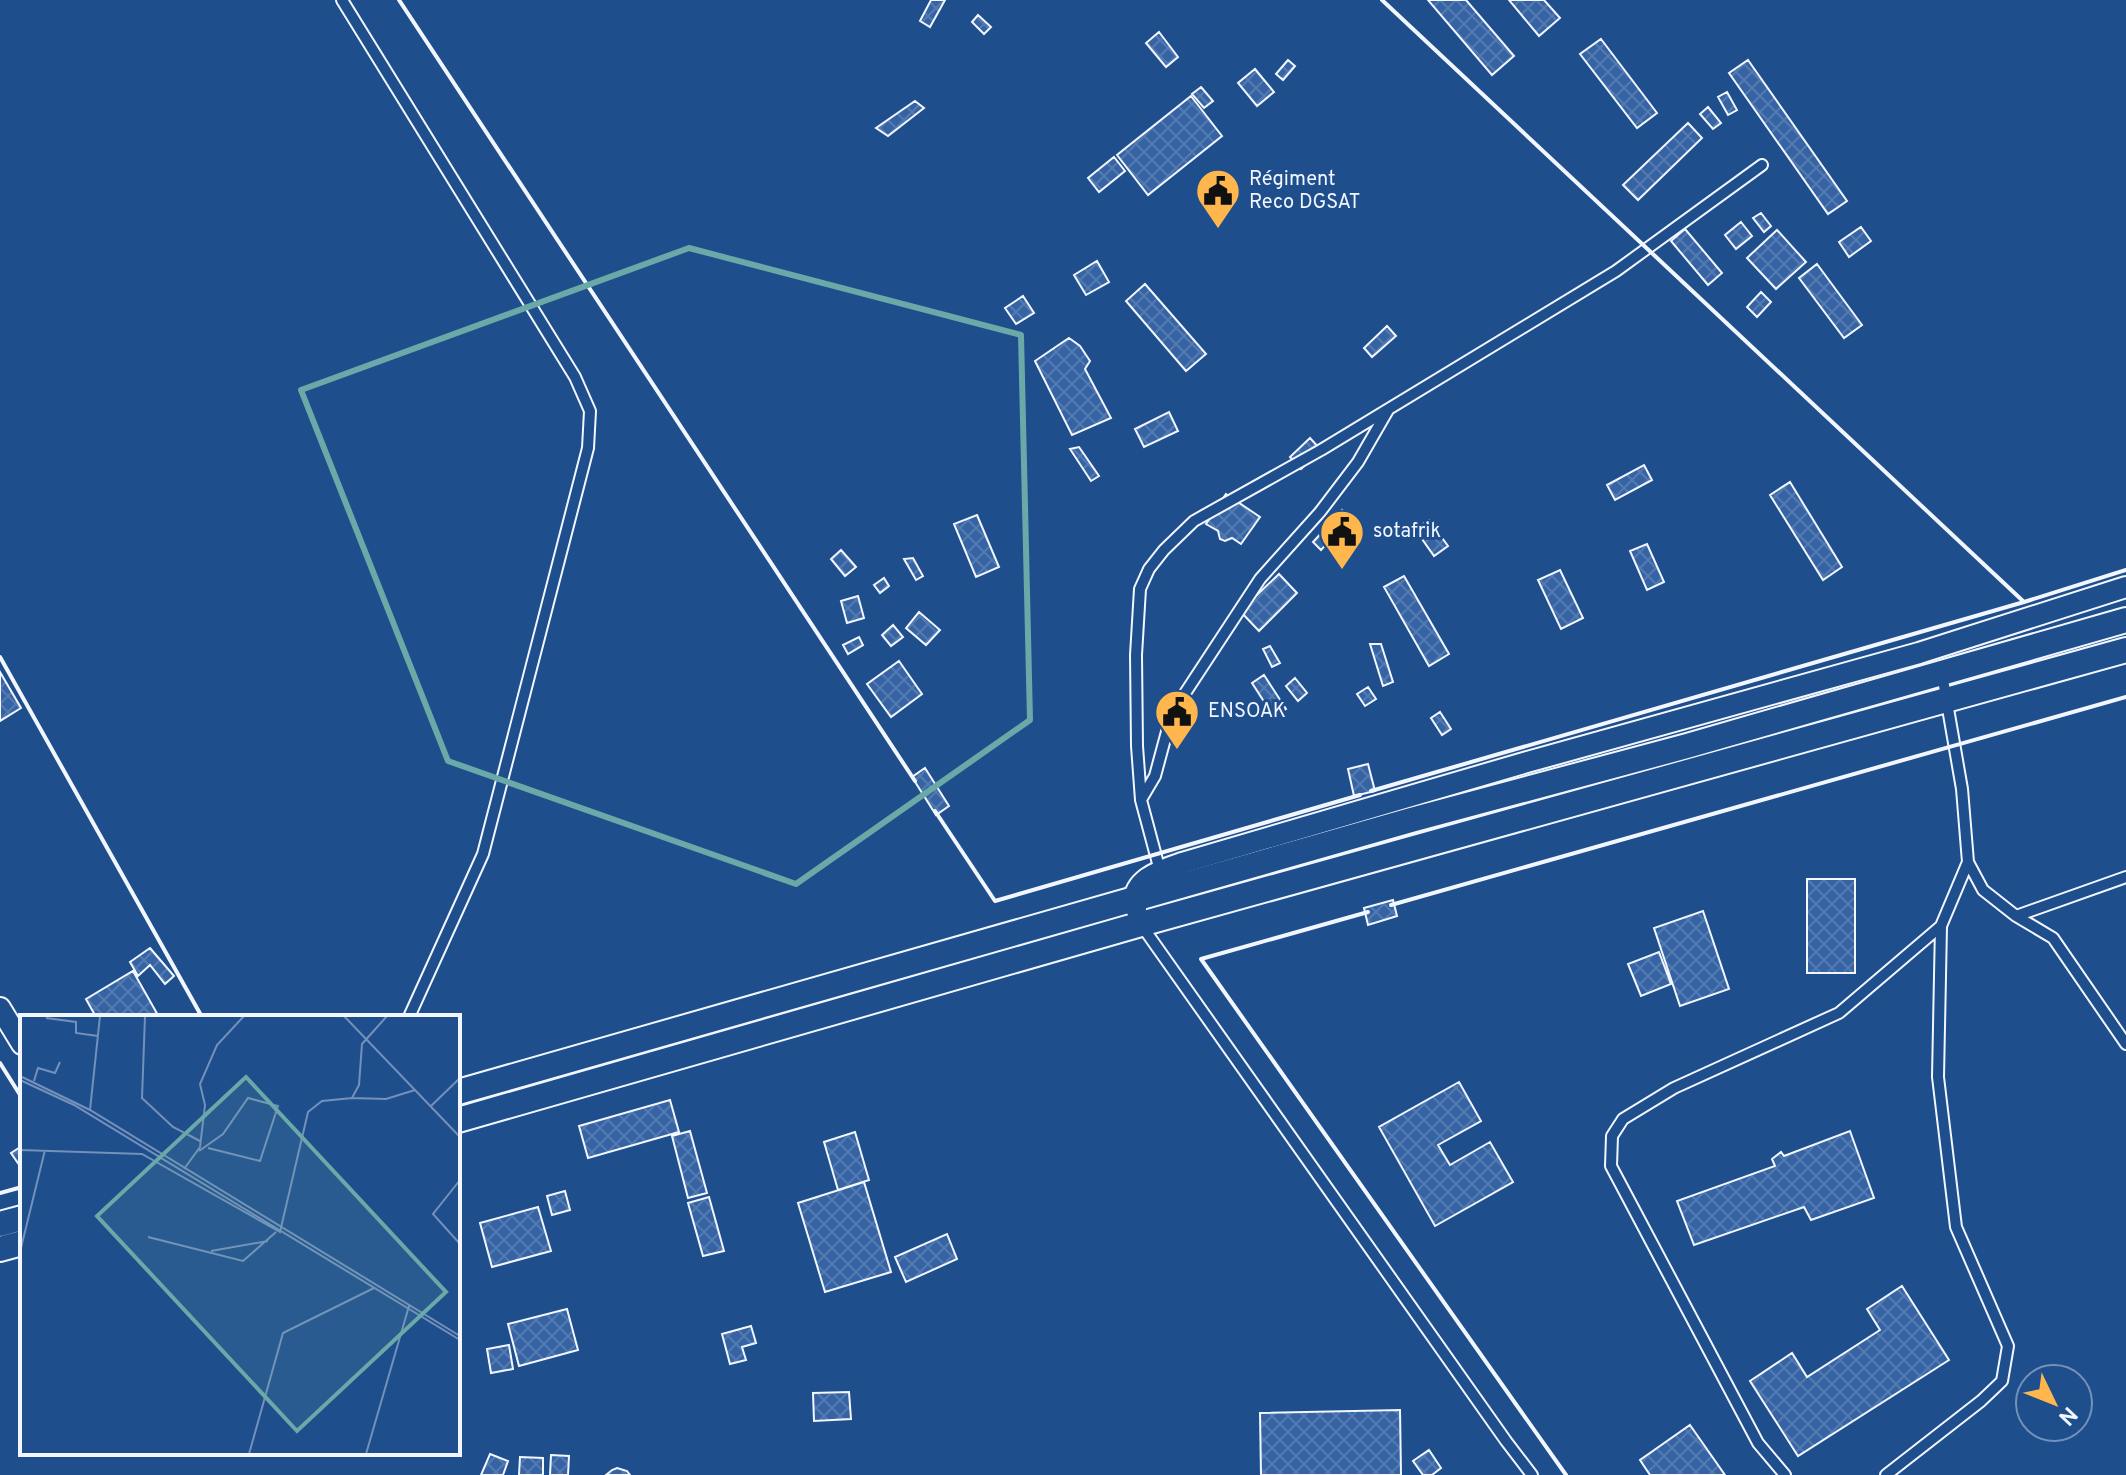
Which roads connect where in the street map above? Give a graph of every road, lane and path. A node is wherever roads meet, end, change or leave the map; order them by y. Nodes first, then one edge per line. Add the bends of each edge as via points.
1 (342, 0) edge
2 (1762, 165) dead end
3 (1390, 408) junction
4 (2126, 587) edge
5 (2126, 620) edge
6 (2126, 650) edge
7 (1942, 674) junction
8 (1947, 699) junction
9 (1141, 800) junction
10 (1968, 862) junction
11 (1160, 871) junction
12 (2126, 877) edge
13 (1134, 900) junction
14 (2016, 916) junction
15 (1141, 924) junction
16 (1941, 926) junction
17 (0, 1008) edge
18 (410, 1015) edge
19 (20, 1041) edge
20 (2126, 1044) edge
21 (460, 1091) edge
22 (460, 1119) edge
23 (20, 1219) edge
24 (0, 1224) edge
25 (20, 1244) edge
26 (0, 1249) edge
27 (1532, 1475) edge
28 (1785, 1475) edge
29 (1886, 1475) edge

1 - 18 lane via 575,377 590,411 588,448 483,854
2 - 3 lane via 1616,271
3 - 9 lane via 1330,500 1260,579 1172,713 1155,776
3 - 9 lane via 1194,521 1149,569 1140,589 1136,655
4 - 11 street via 1919,653
5 - 7 street
6 - 8 street
7 - 8 lane
7 - 13 street
8 - 10 lane
8 - 15 street
9 - 11 lane
10 - 14 lane via 1983,890
10 - 16 lane
11 - 13 street via 1147,877
12 - 14 lane
13 - 15 street
13 - 21 street
14 - 20 lane via 2053,938
15 - 22 street
15 - 27 lane
16 - 28 lane via 1839,1013 1674,1088 1623,1119 1612,1136 1611,1166 1758,1443
16 - 29 lane via 1938,1077 1956,1227 2008,1346 2002,1381
17 - 19 street
23 - 24 street
25 - 26 street

